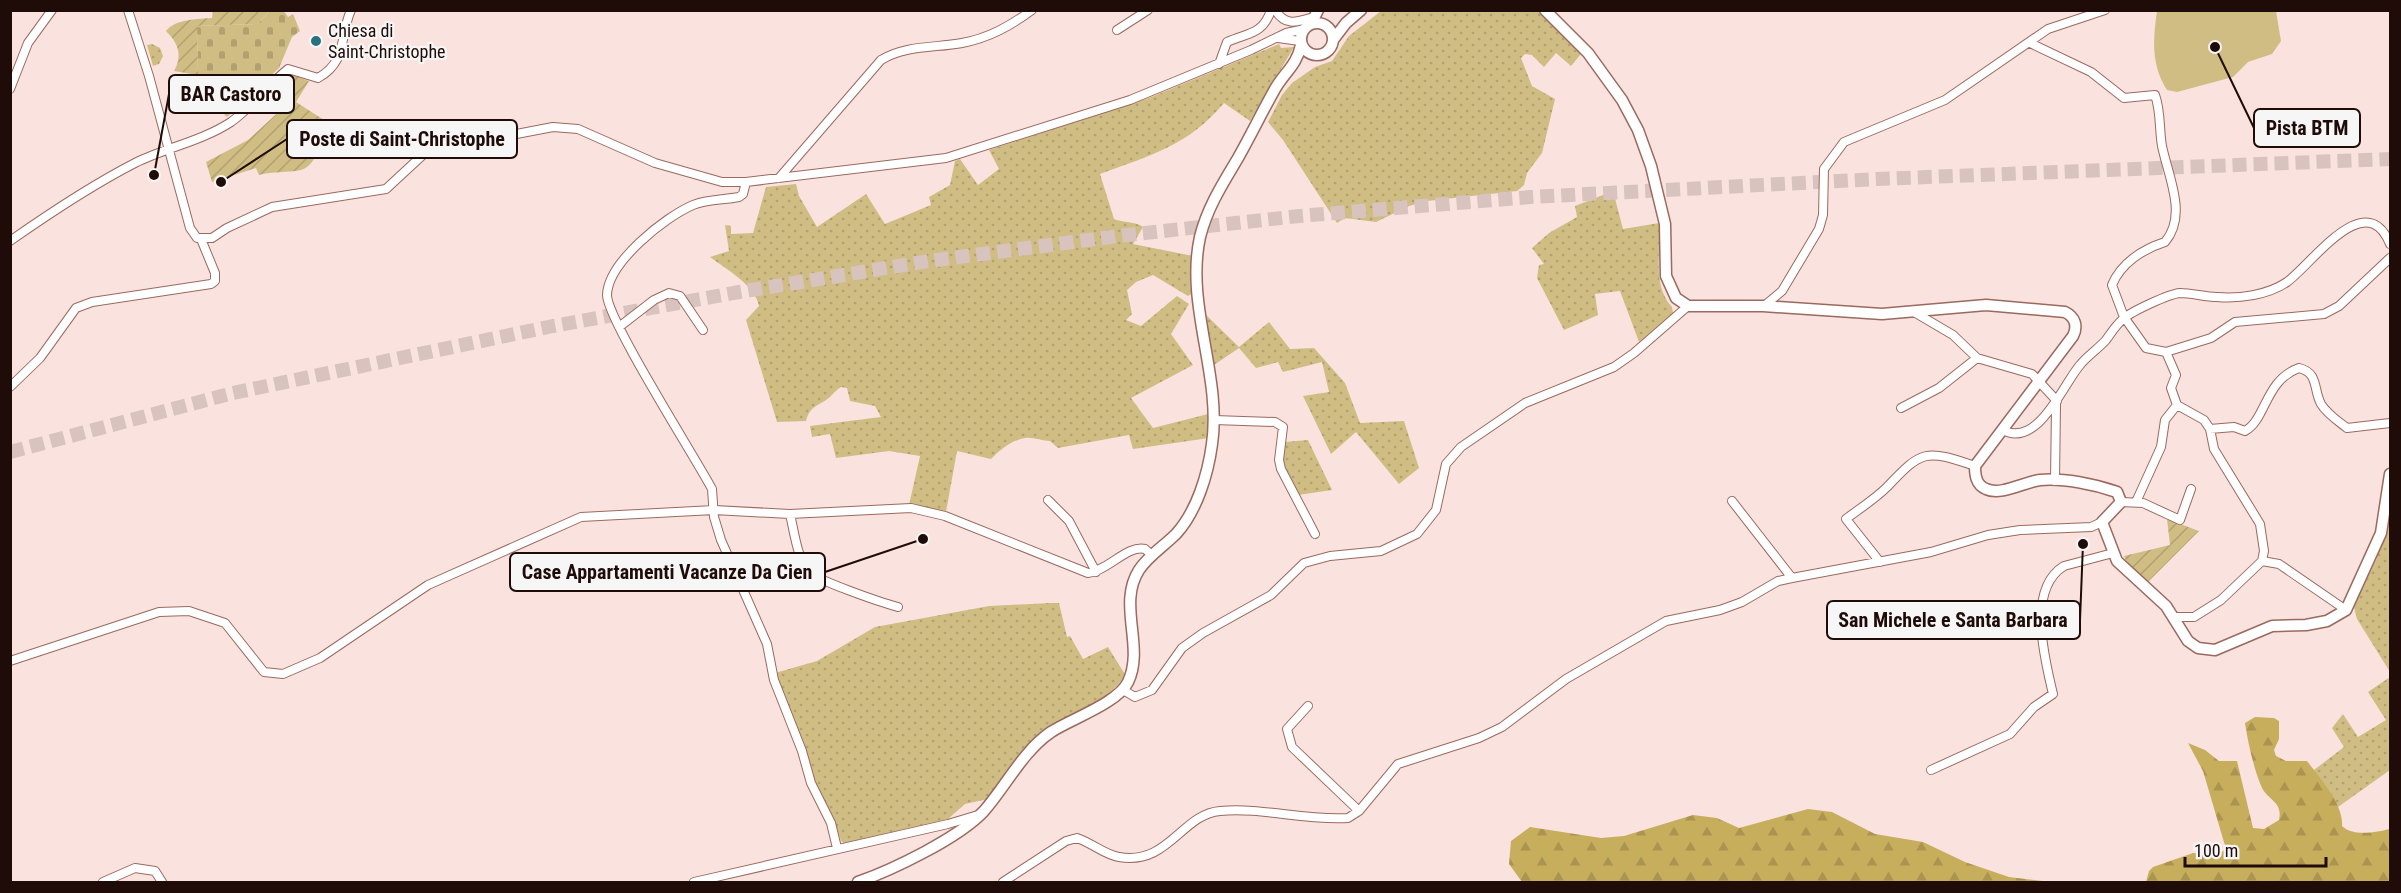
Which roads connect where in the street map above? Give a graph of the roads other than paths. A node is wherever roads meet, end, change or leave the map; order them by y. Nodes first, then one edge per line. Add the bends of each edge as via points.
1 (52, 10) edge
2 (128, 10) edge
3 (351, 10) edge
4 (1032, 10) edge
5 (1148, 10) edge
6 (1273, 10) edge
7 (1361, 10) edge
8 (1545, 10) edge
9 (2104, 10) edge
10 (1314, 18) edge
11 (1346, 23) junction
12 (1327, 26) junction
13 (1117, 30) dead end
14 (1277, 38) junction
15 (1333, 40) junction
16 (1301, 43) junction
17 (2030, 43) junction
18 (1317, 56) junction
19 (1219, 64) junction
20 (1289, 72) junction
21 (10, 89) edge
22 (169, 149) junction
23 (779, 178) junction
24 (746, 182) junction
25 (201, 239) junction
26 (10, 241) edge
27 (2391, 244) edge
28 (2391, 258) edge
29 (1688, 306) junction
30 (1763, 306) junction
31 (1914, 312) junction
32 (2124, 317) junction
33 (619, 327) junction
34 (702, 330) dead end
35 (2166, 352) junction
36 (1977, 358) junction
37 (2039, 382) junction
38 (10, 387) edge
39 (2057, 401) junction
40 (2177, 405) junction
41 (1901, 408) dead end
42 (1214, 420) junction
43 (2391, 423) edge
44 (2210, 429) junction
45 (2003, 430) junction
46 (1975, 466) junction
47 (2391, 474) edge
48 (2055, 481) junction
49 (2191, 489) dead end
50 (1048, 500) dead end
51 (1732, 501) dead end
52 (2121, 502) junction
53 (2136, 502) junction
54 (714, 510) junction
55 (790, 514) junction
56 (2102, 522) junction
57 (1315, 534) dead end
58 (2113, 553) junction
59 (1152, 555) junction
60 (1880, 561) junction
61 (2262, 561) junction
62 (1096, 572) junction
63 (1792, 578) junction
64 (898, 607) dead end
65 (2346, 610) junction
66 (2174, 617) junction
67 (10, 661) edge
68 (1123, 690) junction
69 (1308, 706) dead end
70 (1931, 770) dead end
71 (1359, 811) junction
72 (982, 813) junction
73 (837, 849) junction
74 (103, 882) edge
75 (162, 882) edge
76 (694, 882) edge
77 (858, 882) edge
78 (1009, 882) edge

1 - 21 street via 28,43
2 - 22 street
3 - 22 street via 337,61 329,72 318,78 288,69 230,122
4 - 23 street via 985,38 899,51 881,60
5 - 13 street
6 - 10 street via 1290,23
6 - 19 street via 1259,30 1227,42
7 - 11 street
8 - 29 street via 1588,53 1638,130 1665,225 1667,282 1676,298
9 - 17 street via 2048,29
10 - 12 street
10 - 14 street
10 - 16 street
11 - 12 street
11 - 15 street
12 - 15 street
14 - 16 street
14 - 19 street
15 - 18 street via 1329,51
16 - 18 street via 1307,53
16 - 20 street via 1299,56
17 - 30 street via 1945,100 1844,142 1824,170 1823,214 1816,236 1782,291
17 - 32 street via 2091,72 2124,98 2156,95 2162,145 2175,197 2175,223 2165,242 2140,252 2116,276 2112,285
18 - 20 street
19 - 23 street via 1119,103 946,158
20 - 42 street via 1277,85 1220,188 1200,240 1200,306
22 - 25 street via 190,228
22 - 26 street via 137,162
23 - 24 street
24 - 25 street via 722,182 655,163 584,131 553,127 427,151 387,189 272,207 212,238
24 - 33 street via 738,197 693,205 628,252 608,289 609,306
25 - 38 street via 215,281 76,308 40,358
27 - 32 street via 2374,224 2357,223 2337,234 2286,282 2271,290 2233,297 2180,293
28 - 35 street via 2339,306 2324,314 2235,322 2211,338
29 - 30 street
29 - 68 street via 1614,367 1525,403 1461,447 1446,464 1436,510 1417,534 1382,552 1330,556 1304,563 1271,595 1182,648 1152,690 1135,697
30 - 31 street via 1856,314
31 - 36 street via 1953,335
31 - 37 street via 1986,305 2069,314 2075,322 2075,332
32 - 35 street via 2146,348
32 - 39 street via 2080,364
33 - 34 street via 669,293 680,296
33 - 54 street via 712,489
35 - 40 street via 2176,375 2171,388
36 - 37 street via 2024,370
36 - 41 street via 1939,388
37 - 39 street
37 - 45 street
39 - 45 street via 2028,429
39 - 48 street
40 - 44 street via 2204,420
40 - 53 street via 2164,420 2161,447
42 - 57 street via 1275,422 1283,427 1281,469
42 - 59 street via 1213,442 1200,492 1184,524
43 - 44 street via 2347,428 2320,402 2314,377 2300,368 2269,393 2248,430
44 - 61 street via 2214,449 2260,524 2264,540
45 - 46 street
46 - 48 street via 1979,484 1992,491 2039,480
46 - 60 street via 1933,455 1915,458 1885,489 1846,519
47 - 65 street via 2381,532
48 - 52 street via 2109,489 2117,492
49 - 53 street via 2180,520
50 - 62 street via 1069,520
51 - 63 street
52 - 53 street
52 - 56 street
54 - 55 street
54 - 67 street via 573,520 428,585 320,658 283,674 264,672 225,623 189,611 159,612
54 - 73 street via 721,540 767,644 774,680 802,751 810,783 831,824
55 - 62 street via 890,507 921,510 1070,567
55 - 64 street via 809,573
56 - 58 street
56 - 60 street via 2091,527 1988,535 1931,552
58 - 66 street via 2122,567
58 - 70 street via 2064,566 2049,585 2040,619 2053,694 2034,707 2010,734
59 - 62 street via 1134,548
59 - 68 street via 1138,571 1130,598 1134,660
60 - 63 street
61 - 65 street via 2279,564
61 - 66 street via 2207,610 2194,617
63 - 71 street via 1720,610 1666,621 1566,679 1502,727 1398,764
65 - 66 street via 2327,621 2272,626 2215,650 2198,648 2188,641
68 - 72 street via 1049,733
69 - 71 street via 1287,729 1292,747
71 - 78 street via 1343,818 1217,811 1191,824 1166,846 1131,858 1114,856 1077,838 1066,841
72 - 73 street
72 - 77 street via 950,837
73 - 76 street
74 - 75 street via 135,868 155,871

